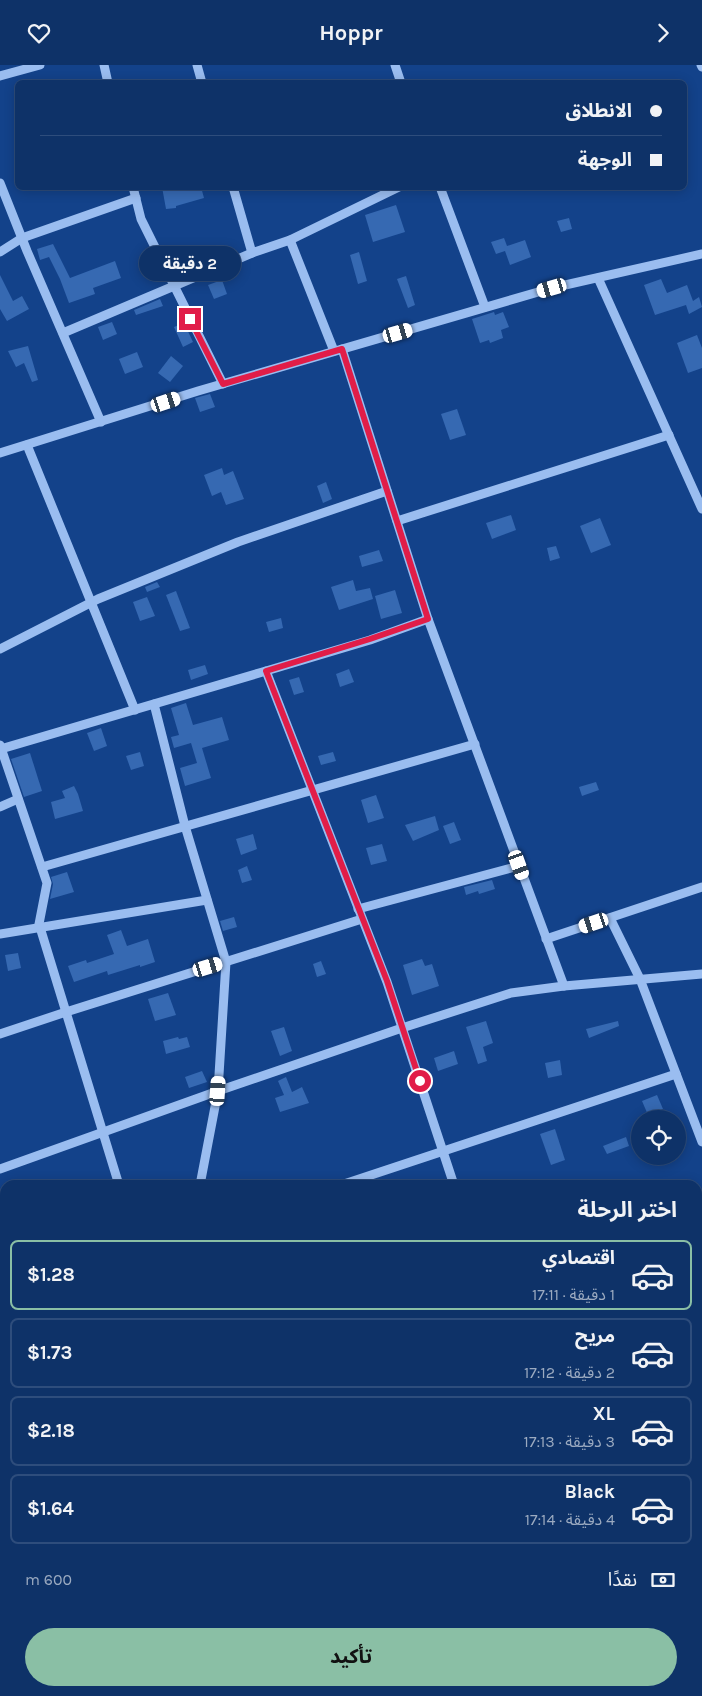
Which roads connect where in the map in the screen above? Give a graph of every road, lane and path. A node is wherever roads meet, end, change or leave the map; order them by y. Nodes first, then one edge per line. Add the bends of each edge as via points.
1 (40, 65) edge
2 (104, 65) edge
3 (196, 65) edge
4 (395, 65) edge
5 (0, 75) edge
6 (107, 80) edge
7 (201, 80) edge
8 (400, 80) edge
9 (0, 183) edge
10 (134, 190) edge
11 (234, 190) edge
12 (393, 190) edge
13 (441, 190) edge
14 (136, 198) junction
15 (22, 238) junction
16 (290, 240) junction
17 (0, 252) edge
18 (252, 253) junction
19 (702, 254) edge
20 (598, 278) junction
21 (173, 286) junction
22 (485, 307) junction
23 (63, 333) junction
24 (338, 350) junction
25 (223, 384) junction
26 (101, 422) junction
27 (668, 435) junction
28 (26, 445) junction
29 (0, 453) edge
30 (387, 491) junction
31 (702, 509) edge
32 (397, 521) junction
33 (91, 603) junction
34 (428, 619) junction
35 (0, 649) edge
36 (266, 671) junction
37 (154, 704) junction
38 (135, 709) junction
39 (474, 744) junction
40 (1, 747) edge
41 (312, 790) junction
42 (18, 799) junction
43 (0, 807) edge
44 (184, 826) junction
45 (519, 865) junction
46 (42, 867) junction
47 (702, 887) edge
48 (207, 900) junction
49 (358, 909) junction
50 (610, 918) junction
51 (362, 919) junction
52 (40, 928) junction
53 (0, 934) edge
54 (546, 939) junction
55 (226, 962) junction
56 (702, 973) edge
57 (640, 979) junction
58 (564, 986) junction
59 (66, 1012) junction
60 (402, 1028) junction
61 (0, 1034) edge
62 (676, 1074) junction
63 (218, 1091) junction
64 (102, 1132) junction
65 (702, 1142) edge
66 (443, 1152) junction
67 (0, 1169) edge
68 (117, 1180) edge
69 (201, 1180) edge
70 (356, 1180) edge
71 (452, 1180) edge

1 - 5 street
2 - 6 street
3 - 7 street
4 - 8 street
9 - 15 street
10 - 14 street
11 - 18 street
12 - 16 street
13 - 22 street
14 - 15 street
14 - 21 street via 141,219
15 - 17 street
15 - 23 street
16 - 18 street
16 - 24 street
18 - 21 street
19 - 20 street
20 - 22 street
20 - 27 street
21 - 23 street
21 - 25 street
22 - 24 street
23 - 26 street
24 - 25 street
24 - 30 street
25 - 26 street
26 - 28 street
27 - 31 street
27 - 32 street
28 - 29 street
28 - 33 street
30 - 32 street
30 - 33 street via 238,542
32 - 34 street
33 - 35 street
33 - 38 street
34 - 36 street
34 - 39 street
36 - 37 street
36 - 41 street
37 - 38 street
37 - 44 street
38 - 40 street
39 - 41 street
39 - 45 street
40 - 42 street
41 - 44 street
41 - 49 street
42 - 43 street
42 - 46 street
44 - 46 street
44 - 48 street
45 - 49 street
45 - 54 street
46 - 52 street via 47,883
47 - 50 street
48 - 52 street
48 - 55 street
49 - 51 street
50 - 54 street
50 - 57 street
51 - 55 street
51 - 60 street
52 - 53 street
52 - 59 street
54 - 58 street
55 - 59 street
55 - 63 street
56 - 57 street
57 - 58 street
57 - 62 street
58 - 60 street via 511,993
59 - 61 street
59 - 64 street
60 - 63 street
60 - 66 street
62 - 65 street
62 - 66 street
63 - 64 street
63 - 69 street
64 - 67 street
64 - 68 street
66 - 70 street
66 - 71 street

